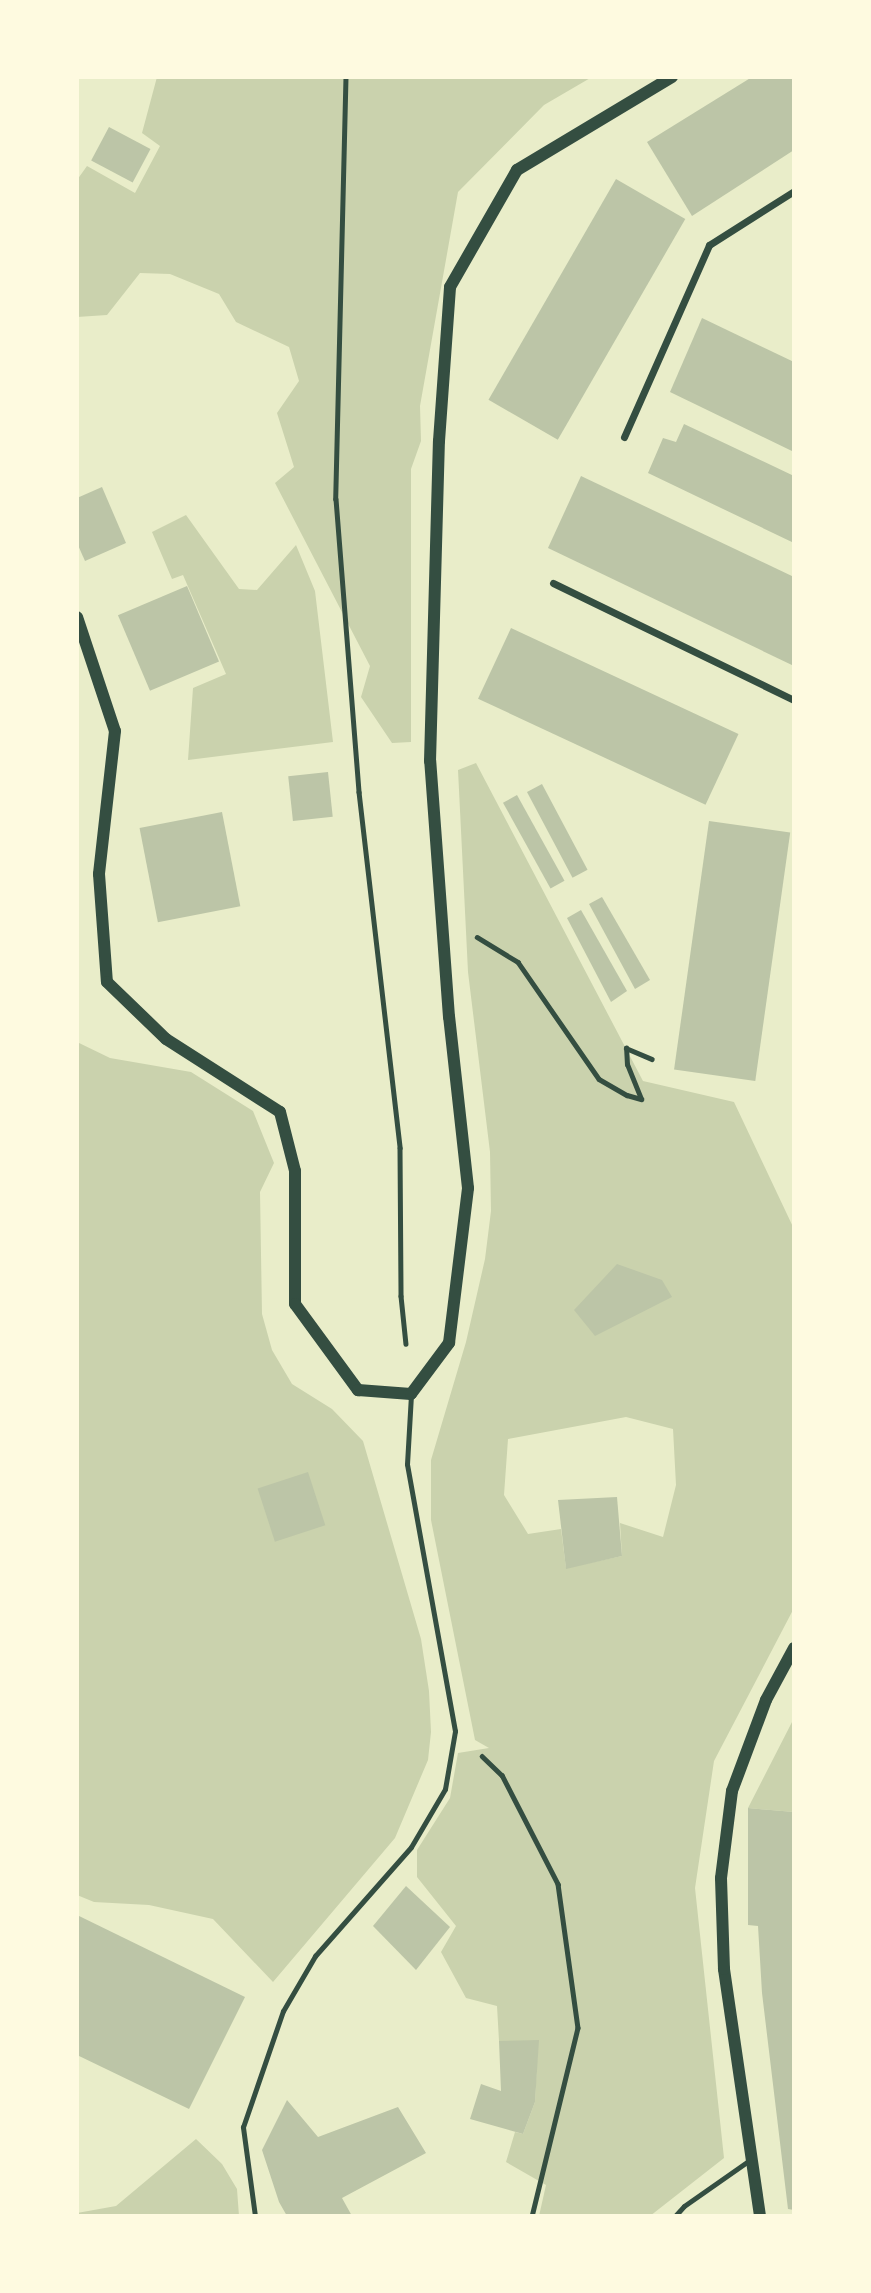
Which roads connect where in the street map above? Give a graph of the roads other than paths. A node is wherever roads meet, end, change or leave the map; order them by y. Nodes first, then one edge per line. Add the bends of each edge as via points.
1 (672, 77) edge
2 (794, 191) edge
3 (624, 437) dead end
4 (553, 583) dead end
5 (77, 617) edge
6 (794, 700) edge
7 (411, 1394) junction
8 (794, 1648) edge
9 (751, 2159) junction
10 (255, 2216) edge
11 (675, 2216) edge
12 (760, 2216) edge

1 - 7 street via 517,170 450,287 439,442 430,761 449,1017 468,1188 449,1343
2 - 3 street via 709,244
4 - 6 street
5 - 7 street via 115,731 99,874 107,982 166,1039 280,1112 295,1171 295,1304 358,1390
7 - 10 lane via 407,1464 455,1731 444,1789 411,1847 315,1956 284,2011 243,2127
8 - 9 street via 766,1700 732,1791 721,1878 724,1969
9 - 11 lane
9 - 12 street

